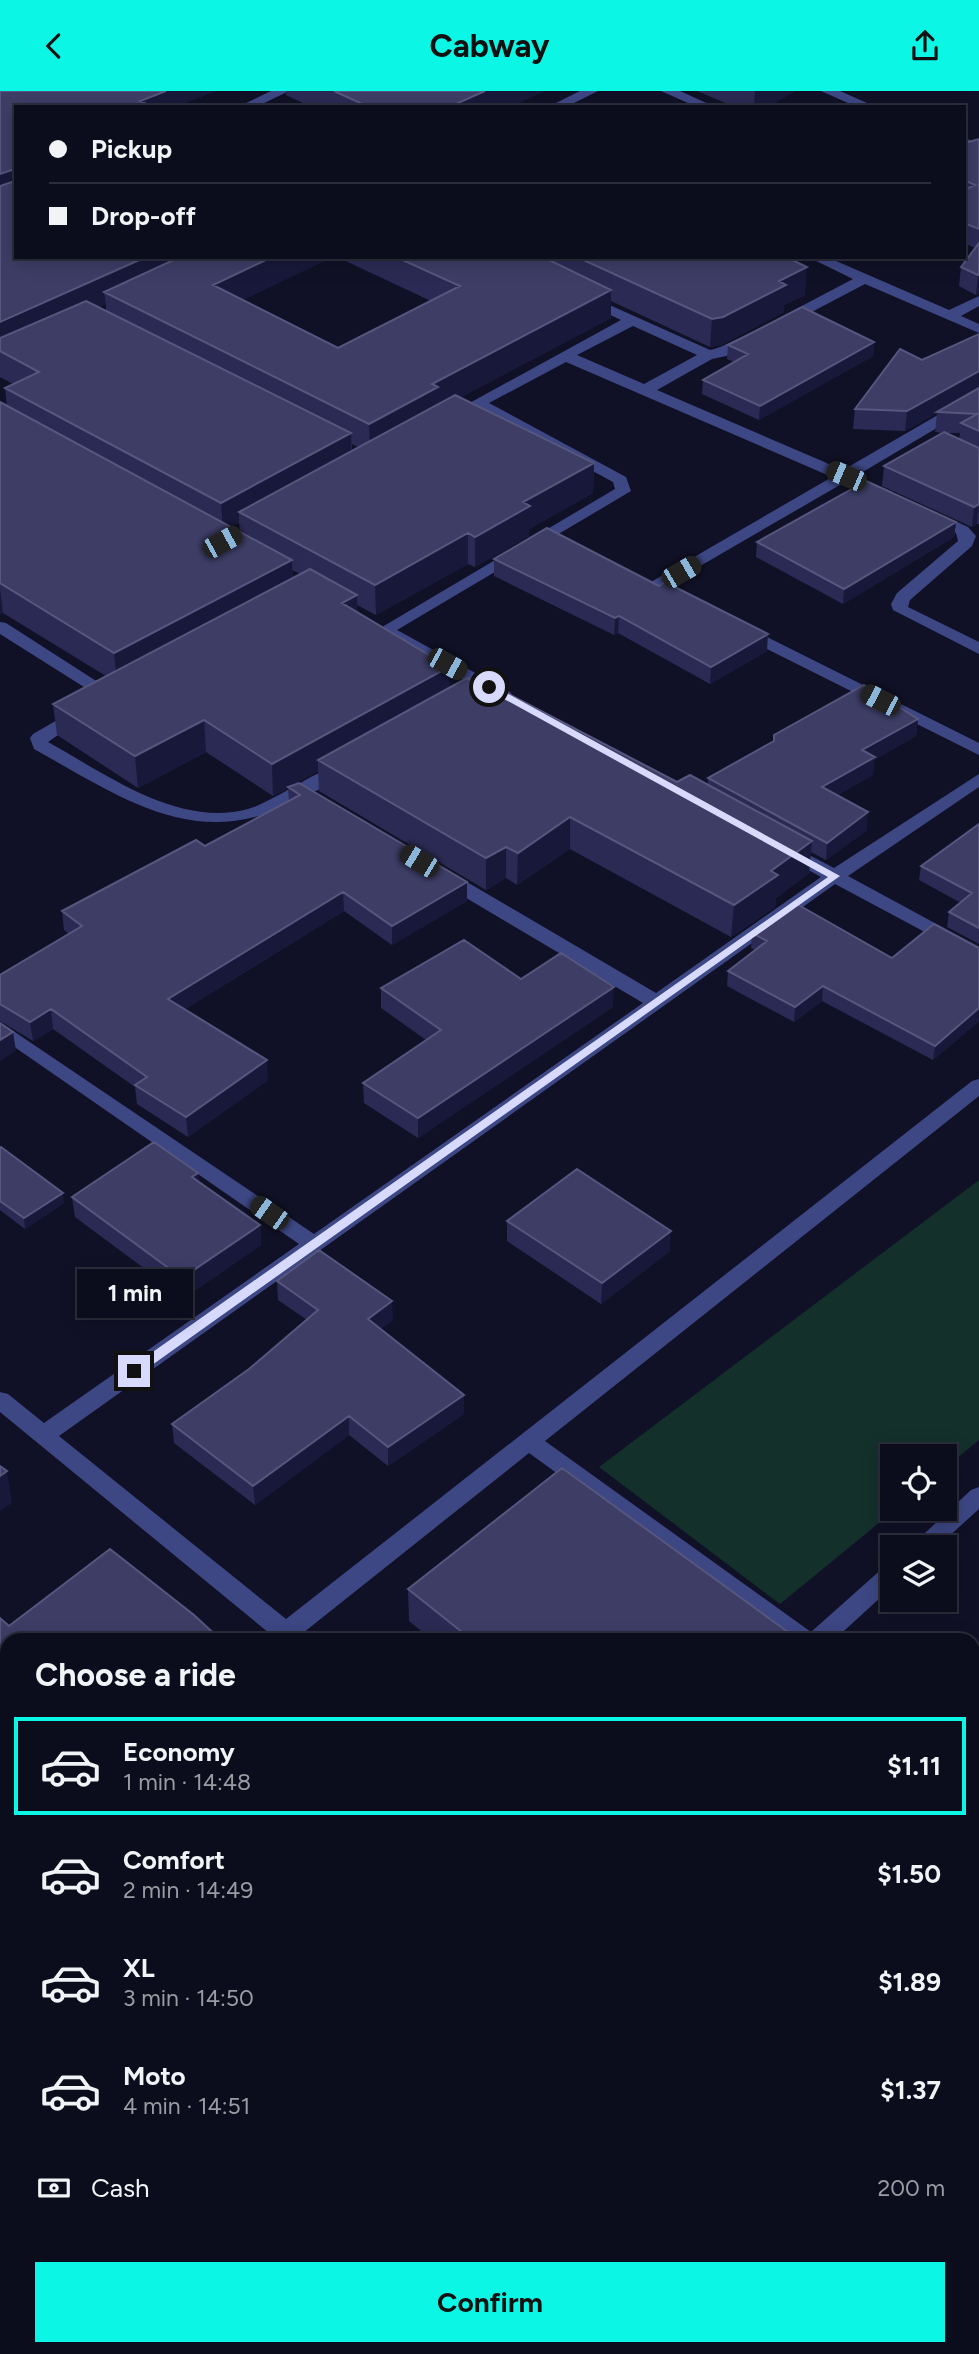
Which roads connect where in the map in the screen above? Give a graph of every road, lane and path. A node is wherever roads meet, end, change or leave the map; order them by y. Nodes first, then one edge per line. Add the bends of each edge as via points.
1 (282, 91) edge
2 (591, 91) edge
3 (668, 91) edge
4 (828, 91) edge
5 (249, 105) edge
6 (559, 105) edge
7 (704, 105) edge
8 (865, 105) edge
9 (820, 259) edge
10 (864, 279) junction
11 (571, 292) edge
12 (979, 300) edge
13 (950, 316) junction
14 (632, 320) junction
15 (979, 329) edge
16 (708, 355) junction
17 (566, 356) junction
18 (645, 390) junction
19 (979, 397) edge
20 (478, 403) junction
21 (442, 423) edge
22 (846, 476) junction
23 (552, 533) junction
24 (576, 545) edge
25 (682, 599) edge
26 (731, 624) edge
27 (0, 627) edge
28 (979, 649) edge
29 (489, 687) junction
30 (466, 700) edge
31 (525, 707) edge
32 (979, 750) edge
33 (359, 758) edge
34 (979, 779) edge
35 (300, 791) junction
36 (324, 805) edge
37 (763, 837) edge
38 (430, 868) edge
39 (835, 876) junction
40 (979, 955) edge
41 (656, 1003) junction
42 (0, 1028) edge
43 (979, 1086) edge
44 (314, 1244) junction
45 (0, 1400) edge
46 (44, 1435) junction
47 (530, 1441) junction
48 (979, 1496) edge
49 (935, 1535) edge
50 (880, 1584) edge
51 (281, 1633) edge
52 (291, 1633) edge
53 (795, 1633) edge
54 (826, 1633) edge

1 - 5 street
2 - 6 street
3 - 7 street
4 - 8 street
9 - 10 street
10 - 13 street
10 - 16 street via 726,352
11 - 14 street
12 - 13 street
13 - 15 street
14 - 16 street
14 - 17 street
16 - 18 street
17 - 18 street
17 - 20 street
18 - 22 street
19 - 22 street via 925,437
20 - 21 street
20 - 23 street via 623,484 623,491
22 - 25 street via 651,583
22 - 28 street via 968,536 966,543 900,604 901,610
23 - 24 street
23 - 29 street via 378,627
26 - 32 street
27 - 35 street via 115,692 46,731 39,738 40,745 178,813 246,815
29 - 30 street
29 - 31 street
33 - 35 street
34 - 39 street
35 - 36 street
37 - 39 street
38 - 41 street
39 - 40 street
39 - 41 street
41 - 44 street
42 - 44 street
43 - 47 street
44 - 46 street
45 - 46 street
46 - 51 street
47 - 52 street
47 - 53 street
48 - 49 street
50 - 54 street

